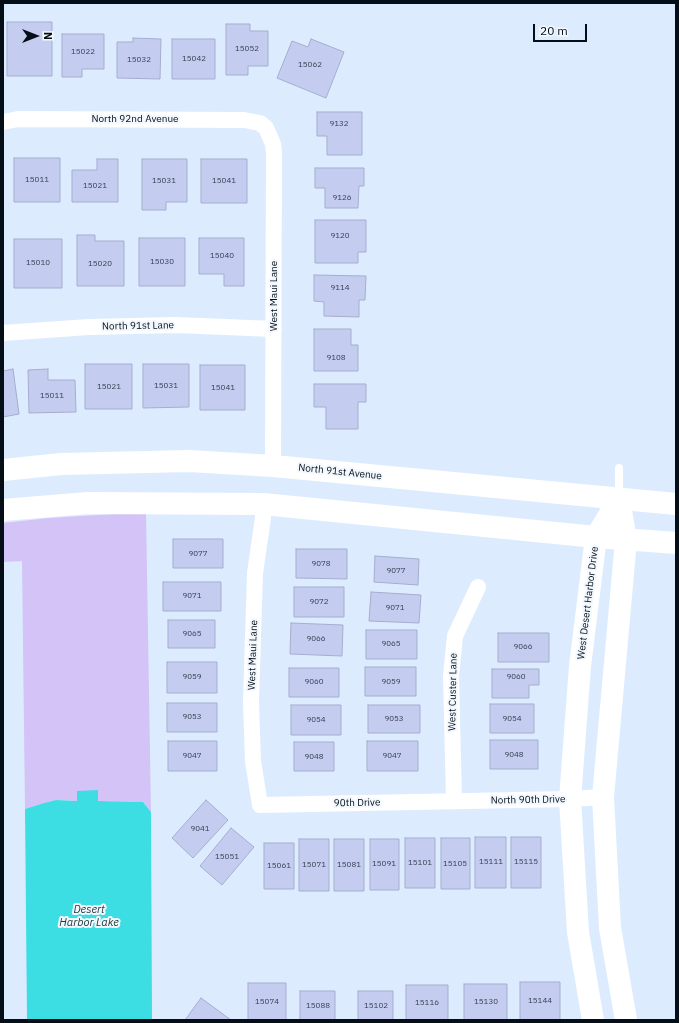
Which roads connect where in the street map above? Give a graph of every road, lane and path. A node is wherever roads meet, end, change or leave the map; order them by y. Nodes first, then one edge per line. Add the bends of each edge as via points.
1 (3, 122) edge
2 (266, 128) joint
3 (274, 329) junction
4 (3, 333) edge
5 (273, 466) junction
6 (619, 468) dead end
7 (3, 470) edge
8 (619, 499) junction
9 (263, 504) junction
10 (676, 504) edge
11 (3, 510) edge
12 (596, 537) junction
13 (626, 540) junction
14 (676, 544) edge
15 (478, 587) dead end
16 (603, 797) junction
17 (570, 799) junction
18 (454, 801) junction
19 (260, 805) joint
20 (593, 1020) edge
21 (626, 1020) edge

1 - 2 street, North 92nd Avenue via 18,119 244,120 260,123
2 - 3 street, West Maui Lane via 274,153
3 - 4 street, North 91st Lane via 176,325 89,327
3 - 5 street, West Maui Lane
5 - 7 main road, North 91st Avenue via 189,461 61,464
5 - 8 main road, North 91st Avenue
6 - 8 lane
8 - 10 main road, North 91st Avenue
8 - 12 main road, West Desert Harbor Drive
8 - 13 main road
9 - 11 main road via 88,503
9 - 12 main road
9 - 19 street, West Maui Lane via 255,573 252,701 253,761
12 - 13 main road
12 - 17 main road, West Desert Harbor Drive via 580,666
13 - 14 main road
13 - 16 main road
15 - 18 street, West Custer Lane via 455,636 451,676
16 - 17 street, North 90th Drive
16 - 21 main road via 610,928
17 - 18 street, North 90th Drive
17 - 20 main road, West Desert Harbor Drive via 578,932
18 - 19 street, 90th Drive

